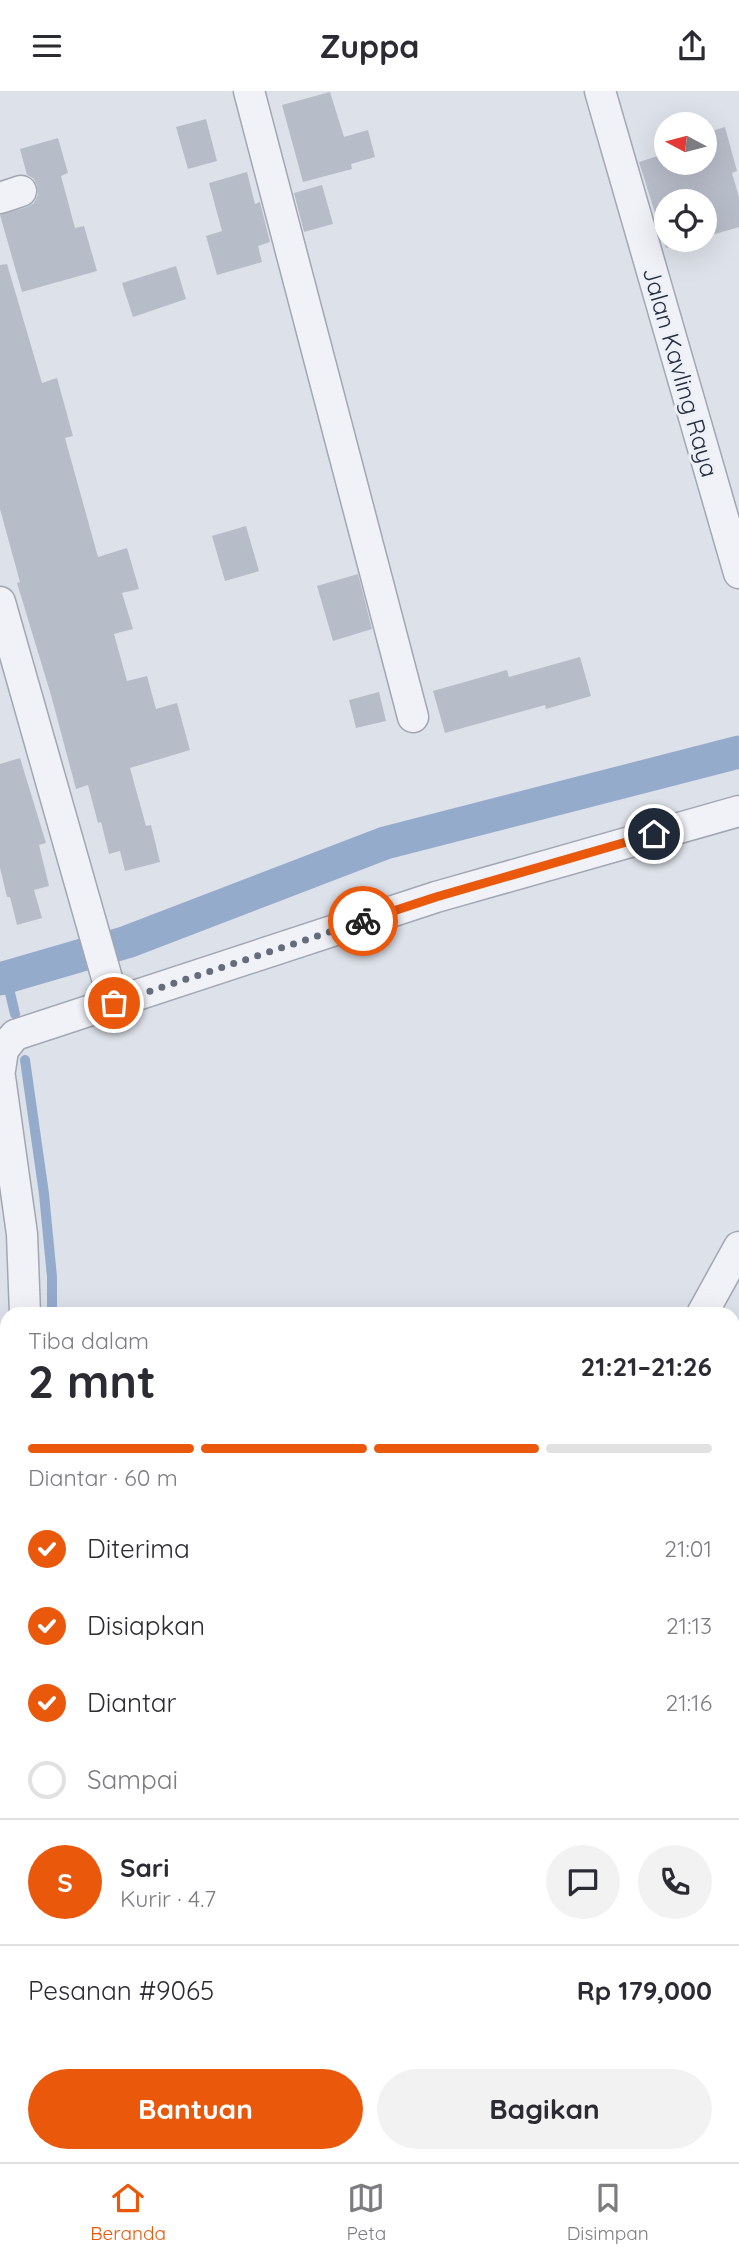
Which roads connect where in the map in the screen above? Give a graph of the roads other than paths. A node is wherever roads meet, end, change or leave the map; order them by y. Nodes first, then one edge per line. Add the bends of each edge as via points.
1 (600, 91) edge
2 (253, 92) edge
3 (739, 573) edge
4 (0, 602) edge
5 (413, 717) dead end
6 (739, 811) edge
7 (114, 1003) junction
8 (0, 1070) edge
9 (0, 1077) edge
10 (739, 1247) edge
11 (25, 1307) edge
12 (706, 1307) edge

1 - 3 street, Jalan Kavling Raya
2 - 5 street
4 - 7 street
6 - 7 street via 436,897
7 - 8 street via 15,1035 3,1050
9 - 11 street via 22,1234
10 - 12 street

